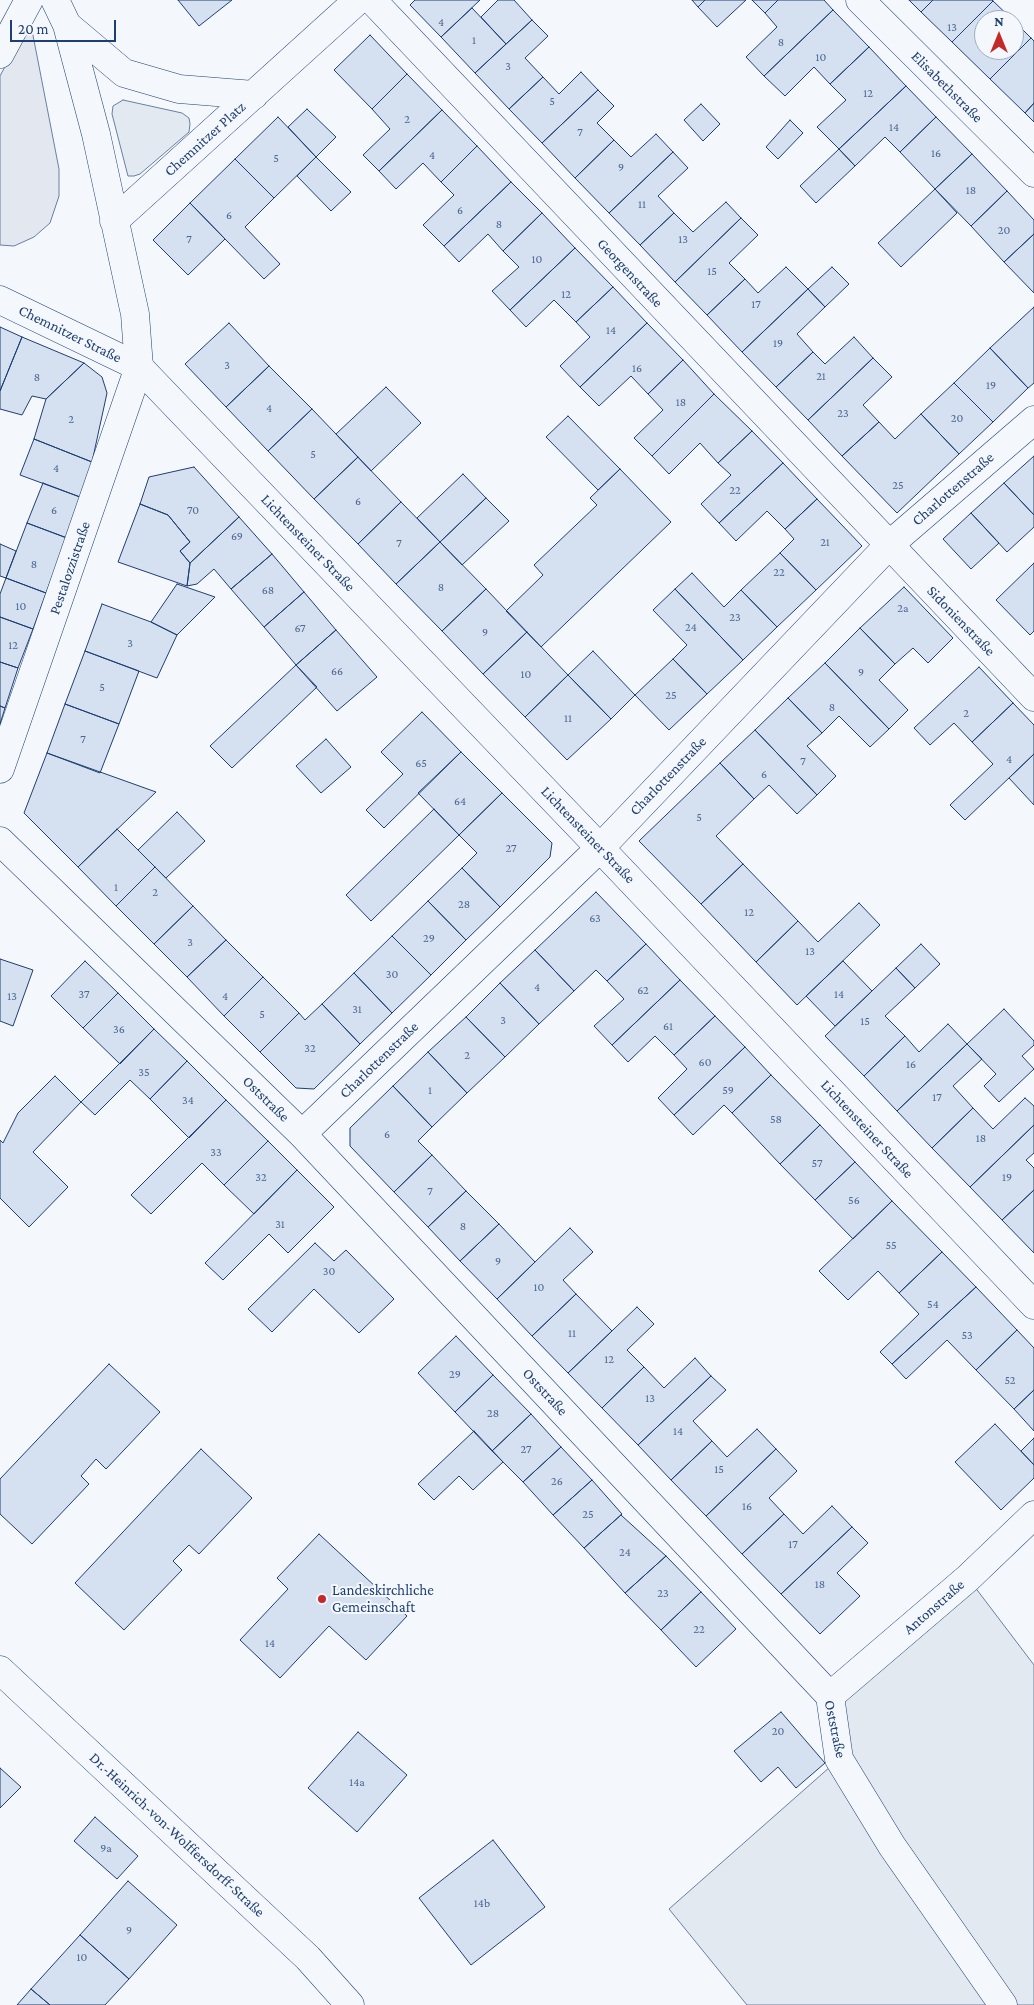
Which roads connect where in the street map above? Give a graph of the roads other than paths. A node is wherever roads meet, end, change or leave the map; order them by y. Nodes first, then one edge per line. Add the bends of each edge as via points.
1 (29, 0) edge
2 (55, 0) edge
3 (358, 0) edge
4 (372, 0) edge
5 (860, 0) edge
6 (67, 25) junction
7 (0, 54) edge
8 (254, 95) junction
9 (1034, 173) edge
10 (114, 221) junction
11 (0, 300) edge
12 (139, 367) junction
13 (1034, 420) edge
14 (889, 545) junction
15 (1034, 697) edge
16 (0, 769) edge
17 (0, 842) edge
18 (600, 848) junction
19 (302, 1134) junction
20 (1034, 1305) edge
21 (1034, 1515) edge
22 (0, 1670) edge
23 (830, 1696) junction
24 (350, 2005) edge
25 (1003, 2005) edge

1 - 7 street
2 - 6 street, Chemnitzer Platz
3 - 8 street
4 - 14 street, Georgenstraße
5 - 9 street, Elisabethstraße
6 - 8 street, Chemnitzer Platz via 124,73 178,89
6 - 10 street, Chemnitzer Platz via 96,134
8 - 10 street, Chemnitzer Platz
10 - 12 street, Chemnitzer Platz via 135,314
11 - 12 street, Chemnitzer Straße
12 - 16 street, Pestalozzistraße
12 - 18 street, Lichtensteiner Straße
13 - 14 street, Charlottenstraße
14 - 15 street, Sidonienstraße
14 - 18 street, Charlottenstraße
17 - 19 street, Oststraße
18 - 19 street, Charlottenstraße
18 - 20 street, Lichtensteiner Straße
19 - 23 street, Oststraße
21 - 23 street, Antonstraße via 968,1578
22 - 24 street, Dr.-Heinrich-von-Wolffersdorff-Straße via 308,1958
23 - 25 street, Oststraße via 840,1759 892,1846

